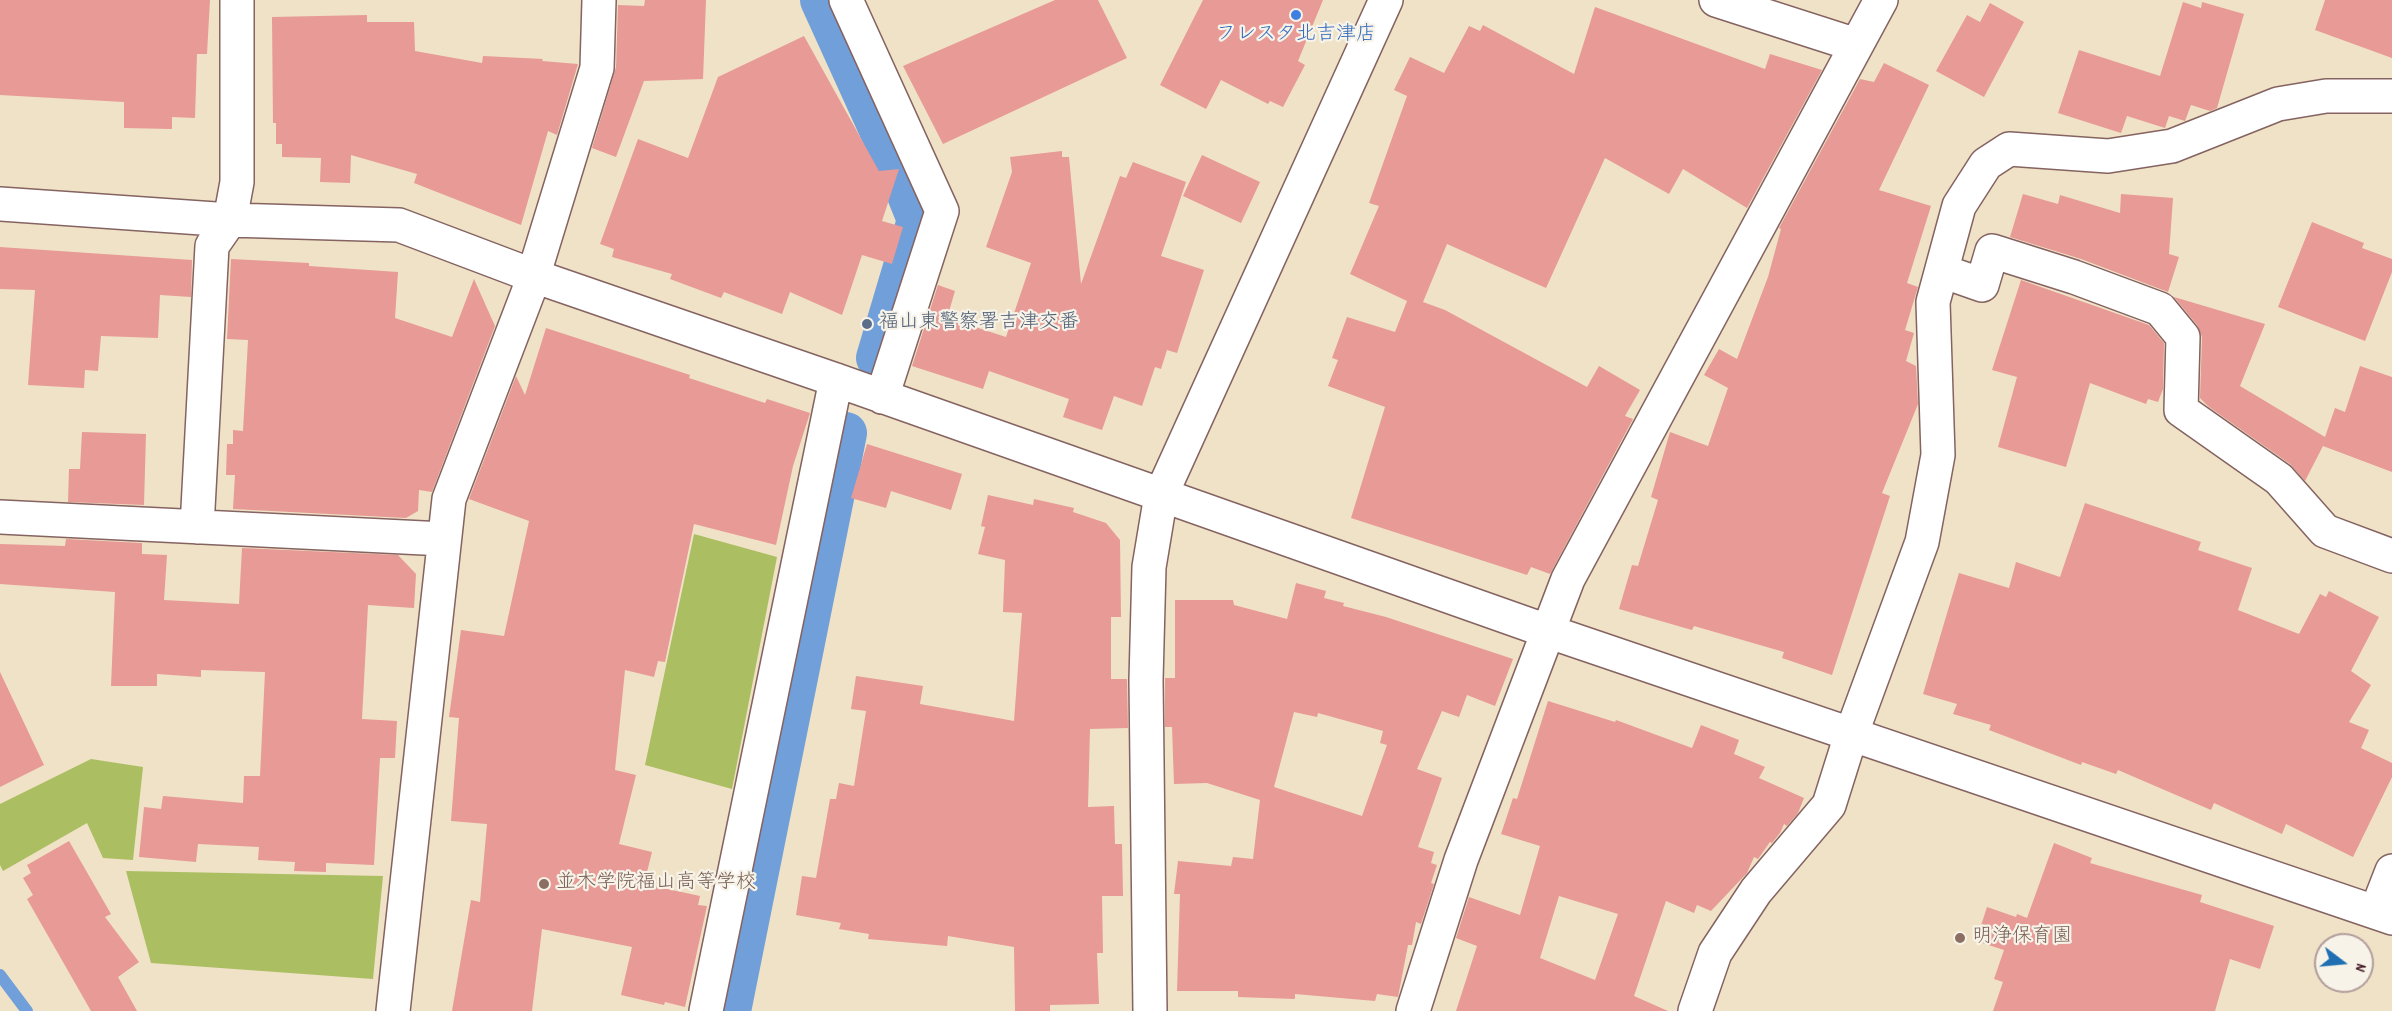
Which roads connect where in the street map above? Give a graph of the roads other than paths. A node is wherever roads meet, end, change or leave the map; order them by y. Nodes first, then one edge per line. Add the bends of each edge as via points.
1 (237, 0) edge
2 (599, 0) edge
3 (846, 0) edge
4 (1386, 0) edge
5 (1881, 0) edge
6 (1720, 1) edge
7 (1856, 45) junction
8 (2392, 96) edge
9 (0, 204) edge
10 (230, 220) junction
11 (1942, 271) junction
12 (534, 276) junction
13 (836, 380) junction
14 (882, 397) junction
15 (1161, 495) junction
16 (0, 518) edge
17 (197, 527) junction
18 (444, 539) junction
19 (2392, 556) edge
20 (1547, 631) junction
21 (1851, 735) junction
22 (2392, 871) edge
23 (2384, 915) edge
24 (393, 1011) edge
25 (706, 1011) edge
26 (1150, 1011) edge
27 (1413, 1011) edge
28 (1695, 1011) edge

1 - 10 street via 237,182
2 - 12 street via 597,68
3 - 14 street via 942,211
4 - 15 street
5 - 7 street
6 - 7 street
7 - 20 street via 1568,579
8 - 11 street via 2326,96 2278,104 2172,146 2108,156 2009,149 1986,164 1959,206
9 - 10 street
10 - 12 street via 399,225
10 - 17 street via 212,246
11 - 19 street via 1982,285 1992,251 2160,309 2183,337 2181,410 2279,479 2325,531
11 - 21 street via 1933,302 1938,455 1922,542
12 - 13 street
12 - 18 street via 449,499
13 - 14 street
13 - 25 street
14 - 15 street
15 - 20 street
15 - 26 street via 1149,567 1146,680
16 - 17 street
17 - 18 street
18 - 24 street
20 - 21 street
20 - 27 street via 1461,860
21 - 23 street
21 - 28 street via 1829,805 1756,891 1715,953
22 - 23 street

